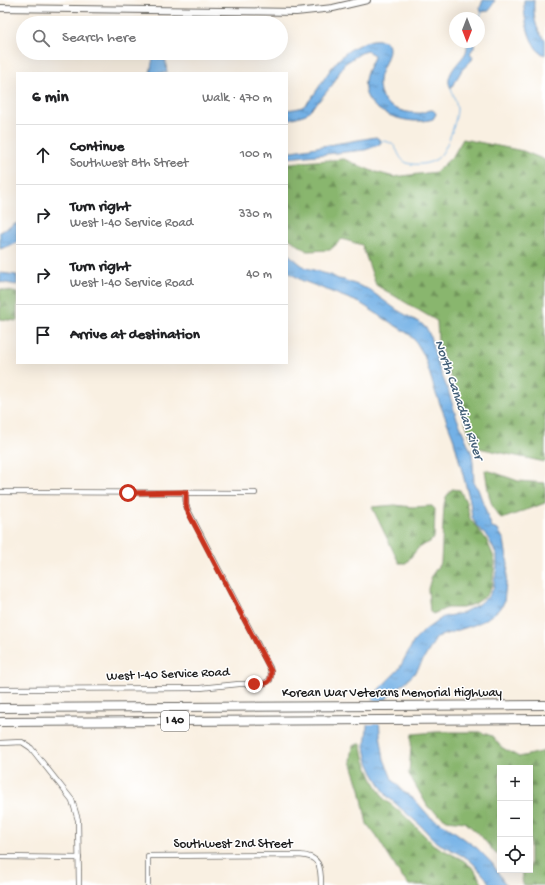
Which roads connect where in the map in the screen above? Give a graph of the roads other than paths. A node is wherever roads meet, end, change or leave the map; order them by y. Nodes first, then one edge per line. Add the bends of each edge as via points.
1 (367, 0) edge
2 (0, 8) edge
3 (0, 492) edge
4 (186, 492) junction
5 (255, 493) dead end
6 (0, 689) edge
7 (545, 705) edge
8 (0, 708) edge
9 (545, 719) edge
10 (0, 722) edge
11 (0, 743) edge
12 (0, 857) edge
13 (79, 858) junction
14 (79, 885) edge
15 (148, 885) edge
16 (321, 885) edge

1 - 2 main road via 333,8 296,12
3 - 4 street
4 - 5 street
4 - 6 street, West I-40 Service Road via 188,512 270,668 270,680 263,684 200,688
7 - 8 highway, Korean War Veterans Memorial Highway / I 40
9 - 10 highway, Korean War Veterans Memorial Highway / I 40
11 - 13 street via 22,742 32,748 72,800 78,820
12 - 13 street
13 - 14 street
15 - 16 street, Southwest 2nd Street via 148,856 298,855 309,856 317,861

